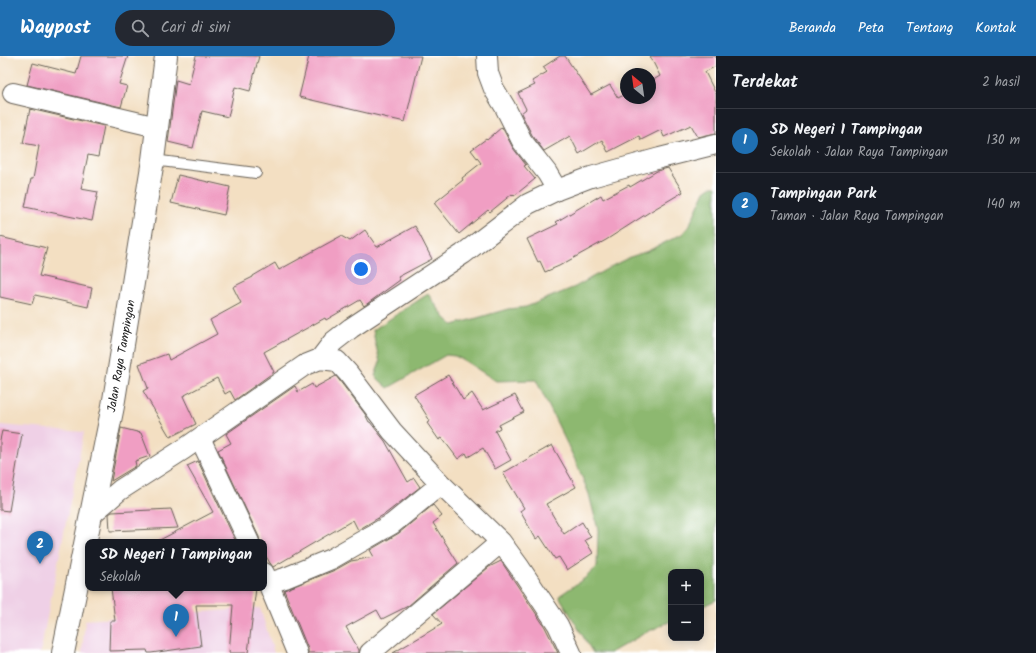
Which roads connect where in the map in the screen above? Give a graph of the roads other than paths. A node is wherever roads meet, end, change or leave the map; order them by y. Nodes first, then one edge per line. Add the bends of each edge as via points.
1 (166, 56) edge
2 (487, 56) edge
3 (13, 93) dead end
4 (157, 127) junction
5 (716, 144) edge
6 (153, 160) junction
7 (256, 173) dead end
8 (557, 190) junction
9 (320, 359) junction
10 (200, 438) junction
11 (441, 484) junction
12 (92, 514) junction
13 (87, 539) edge
14 (248, 539) edge
15 (501, 542) junction
16 (85, 546) edge
17 (267, 578) edge
18 (267, 580) edge
19 (63, 653) edge
20 (297, 653) edge
21 (370, 653) edge
22 (571, 653) edge

1 - 4 main road, Jalan Raya Tampingan
2 - 8 street via 488,73 494,89 522,141
3 - 4 street
4 - 6 main road, Jalan Raya Tampingan
5 - 8 street via 591,177
6 - 7 lane
6 - 12 main road, Jalan Raya Tampingan via 113,406
8 - 9 street via 528,204 463,254 351,328 333,342
9 - 10 street via 305,365
9 - 11 street via 337,362 348,372 392,431
10 - 12 street via 120,490
10 - 14 street
11 - 15 street
11 - 17 street via 392,524 331,559 285,578
12 - 13 main road, Jalan Raya Tampingan
15 - 21 street
15 - 22 street via 558,625
16 - 19 main road, Jalan Raya Tampingan
18 - 20 street

